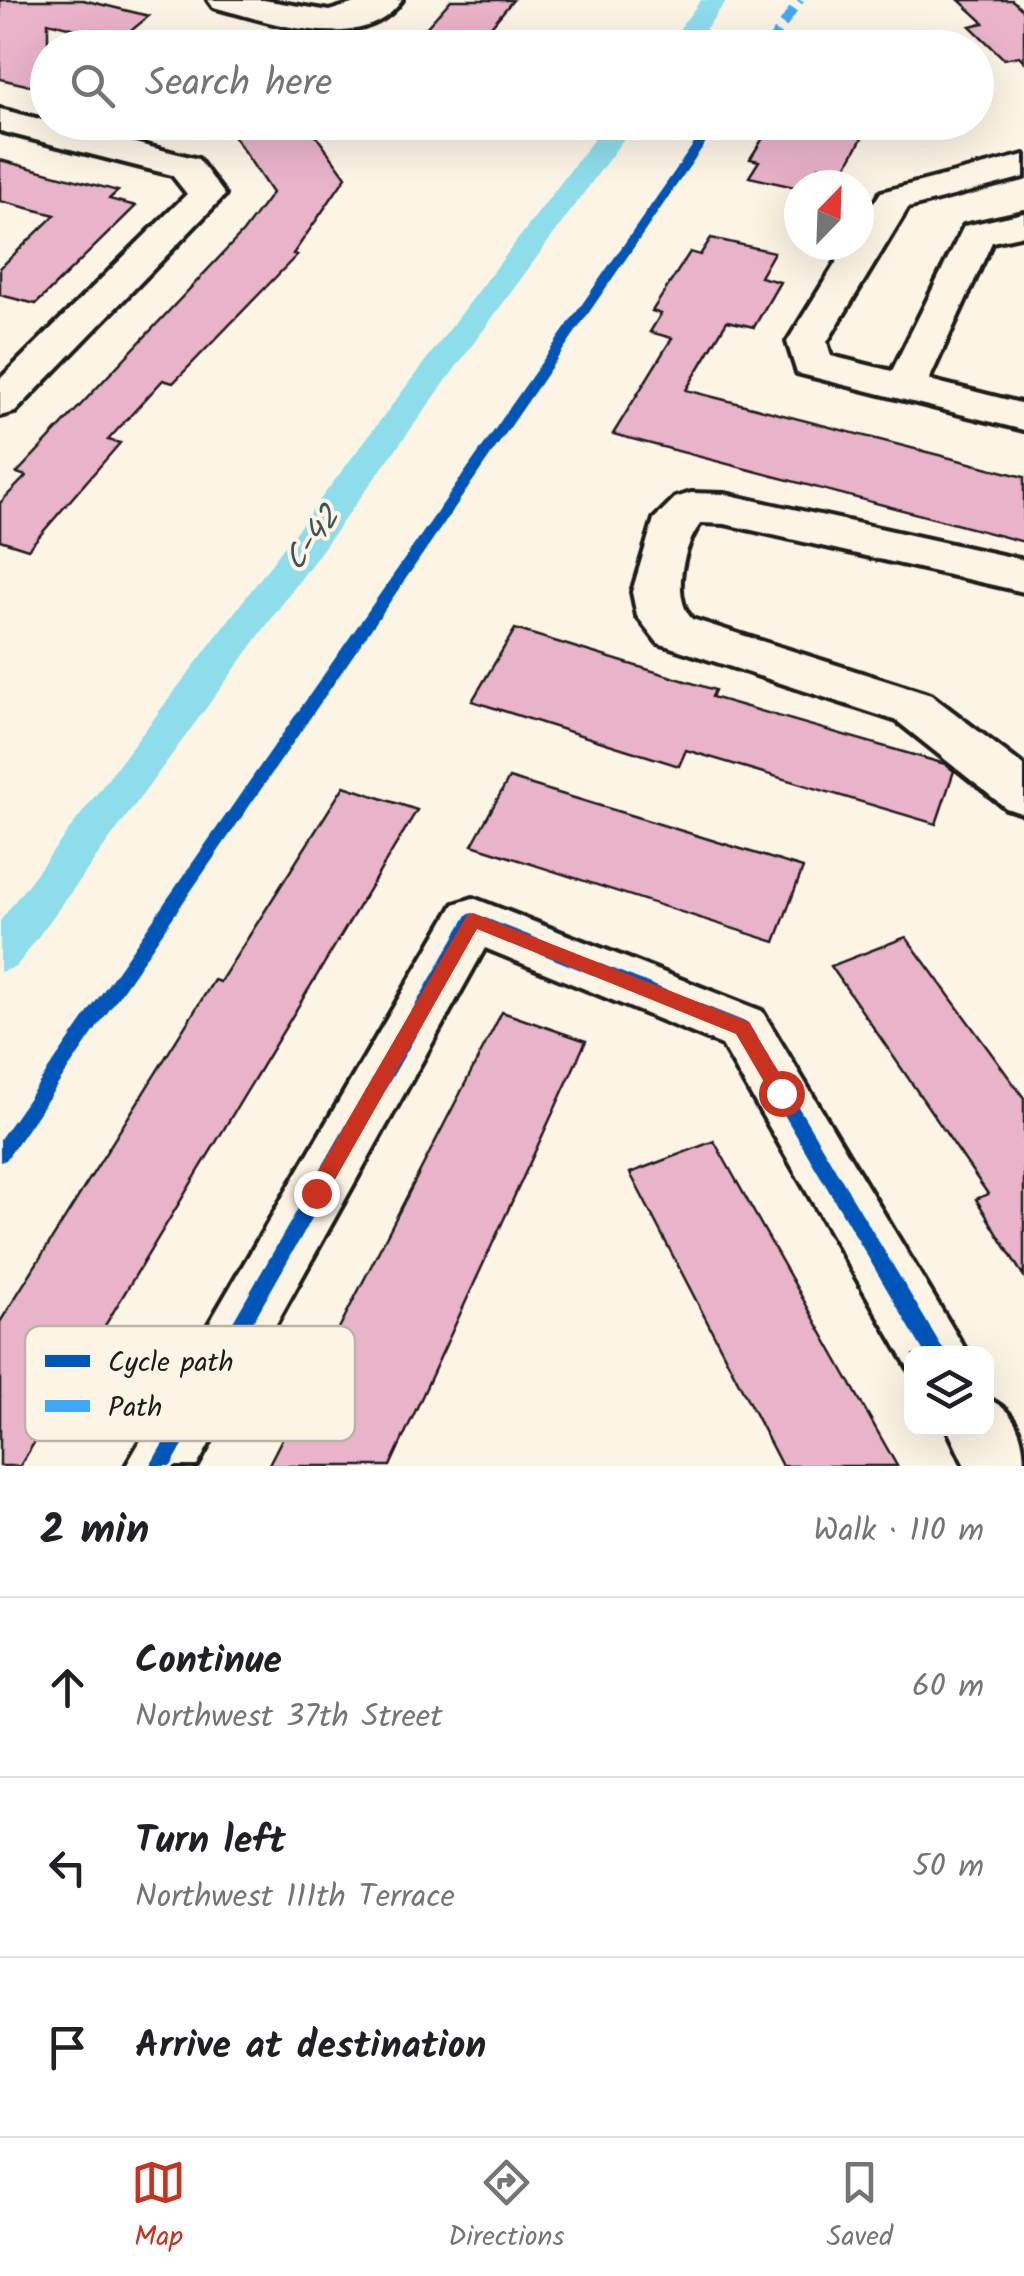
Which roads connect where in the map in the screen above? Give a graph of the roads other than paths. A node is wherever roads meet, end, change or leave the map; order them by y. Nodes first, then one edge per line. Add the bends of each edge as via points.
1 (224, 0) edge
2 (377, 8) edge
3 (0, 120) edge
4 (30, 128) edge
5 (79, 140) edge
6 (1024, 166) edge
7 (1024, 224) edge
8 (0, 348) edge
9 (41, 360) junction
10 (904, 390) junction
11 (0, 403) edge
12 (1024, 417) edge
13 (1024, 576) edge
14 (1024, 794) edge
15 (240, 1326) edge
16 (931, 1346) edge
17 (985, 1436) edge
18 (174, 1441) edge
19 (160, 1466) edge
20 (1002, 1466) edge

1 - 2 street via 320,22
3 - 4 street
5 - 9 street via 186,167 206,195
6 - 10 street via 894,200 806,342 812,364
7 - 10 street via 977,234
8 - 9 street
9 - 11 street
10 - 12 street
13 - 14 street via 725,508 691,508 676,520 655,592 675,632 914,708
15 - 16 street via 473,920 742,1028
17 - 20 street
18 - 19 street

